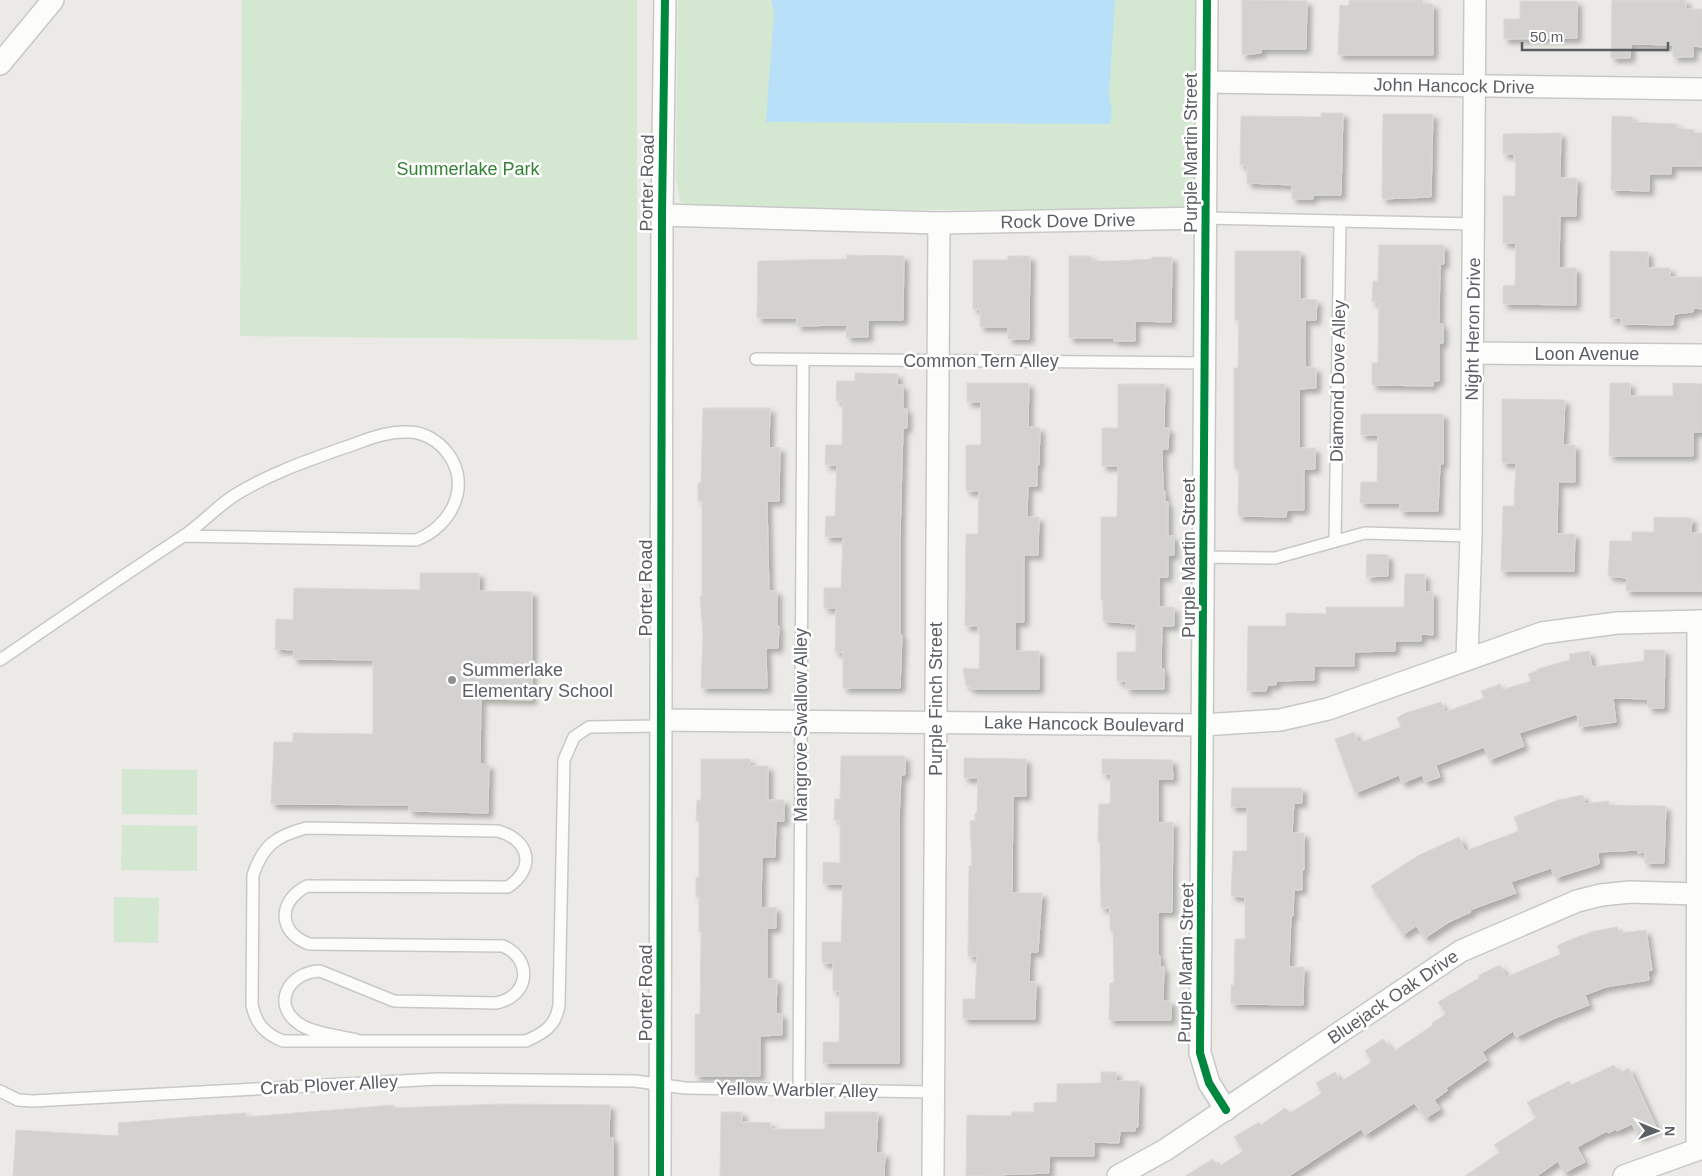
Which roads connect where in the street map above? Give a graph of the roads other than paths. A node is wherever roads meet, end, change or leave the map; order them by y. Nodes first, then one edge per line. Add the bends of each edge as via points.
1 (53, 0) edge
2 (665, 0) edge
3 (1207, 0) edge
4 (1475, 0) edge
5 (0, 64) edge
6 (1206, 82) junction
7 (1475, 87) junction
8 (1702, 89) edge
9 (662, 215) junction
10 (1206, 218) junction
11 (1340, 222) junction
12 (939, 223) junction
13 (1474, 224) junction
14 (1472, 353) junction
15 (1702, 355) edge
16 (756, 360) dead end
17 (803, 360) junction
18 (938, 361) junction
19 (1205, 363) junction
20 (184, 536) junction
21 (1471, 536) junction
22 (1335, 540) junction
23 (1204, 557) junction
24 (1700, 621) edge
25 (1467, 659) junction
26 (0, 660) edge
27 (801, 722) junction
28 (936, 722) junction
29 (661, 723) junction
30 (1203, 725) junction
31 (1697, 894) junction
32 (357, 1040) junction
33 (661, 1084) junction
34 (799, 1090) junction
35 (0, 1091) edge
36 (934, 1092) junction
37 (1226, 1110) junction
38 (1699, 1148) edge
39 (660, 1176) edge
40 (933, 1176) edge
41 (1118, 1176) edge
42 (1624, 1176) edge

1 - 5 street
2 - 9 street, Porter Road
3 - 6 street, Purple Martin Street
4 - 7 street, Night Heron Drive
6 - 7 street, John Hancock Drive
6 - 10 street, Purple Martin Street
7 - 8 street, John Hancock Drive
7 - 13 street, Night Heron Drive
9 - 12 street, Rock Dove Drive
9 - 29 street, Porter Road
10 - 11 lane, Rock Dove Drive
10 - 12 street, Rock Dove Drive
10 - 19 street, Purple Martin Street
11 - 13 lane, Rock Dove Drive
11 - 22 lane, Diamond Dove Alley
12 - 18 street, Purple Finch Street
13 - 14 street, Night Heron Drive
14 - 15 street, Loon Avenue
14 - 21 street, Night Heron Drive
16 - 17 lane, Common Tern Alley
17 - 18 lane, Common Tern Alley
17 - 27 lane, Mangrove Swallow Alley
18 - 19 lane, Common Tern Alley
18 - 28 street, Purple Finch Street
19 - 23 street, Purple Martin Street
20 - 20 lane via 416,540 439,528 450,516 457,494 457,473 447,452 431,438 409,432 382,434 294,465 257,482 233,496
20 - 26 lane
21 - 22 lane via 1365,533
21 - 25 street, Night Heron Drive
22 - 23 lane via 1275,558
23 - 30 street, Purple Martin Street
24 - 25 street, Lake Hancock Boulevard via 1617,623 1542,632
24 - 31 street
25 - 30 street, Lake Hancock Boulevard via 1328,709 1280,720
27 - 28 street, Lake Hancock Boulevard
27 - 29 street, Lake Hancock Boulevard
27 - 34 lane, Mangrove Swallow Alley
28 - 30 street, Lake Hancock Boulevard
28 - 36 street, Purple Finch Street
29 - 32 lane via 589,727 574,737 564,760 559,1005 557,1019 544,1033 526,1041
29 - 33 street, Porter Road
30 - 37 street, Purple Martin Street via 1200,1053 1209,1083
31 - 37 street, Bluejack Oak Drive via 1630,892 1601,895 1577,901 1461,951
31 - 38 street
32 - 32 lane via 303,1026 294,1020 287,1012 285,1002 287,989 295,978 308,971 320,971 394,1001 496,1003 506,1001 520,989 524,978 520,959 514,951 503,946 309,944 292,934 287,925 284,914 288,901 307,886 508,887 517,881 526,861 525,851 517,840 498,830 306,828 286,834 264,851 253,875 252,1005 255,1017 270,1036 283,1041
33 - 34 lane, Yellow Warbler Alley via 685,1088
33 - 35 lane, Crab Plover Alley via 438,1079 33,1101 18,1100
33 - 39 street, Porter Road
34 - 36 lane, Yellow Warbler Alley
36 - 40 street, Purple Finch Street
37 - 41 street, Bluejack Oak Drive
38 - 42 street

